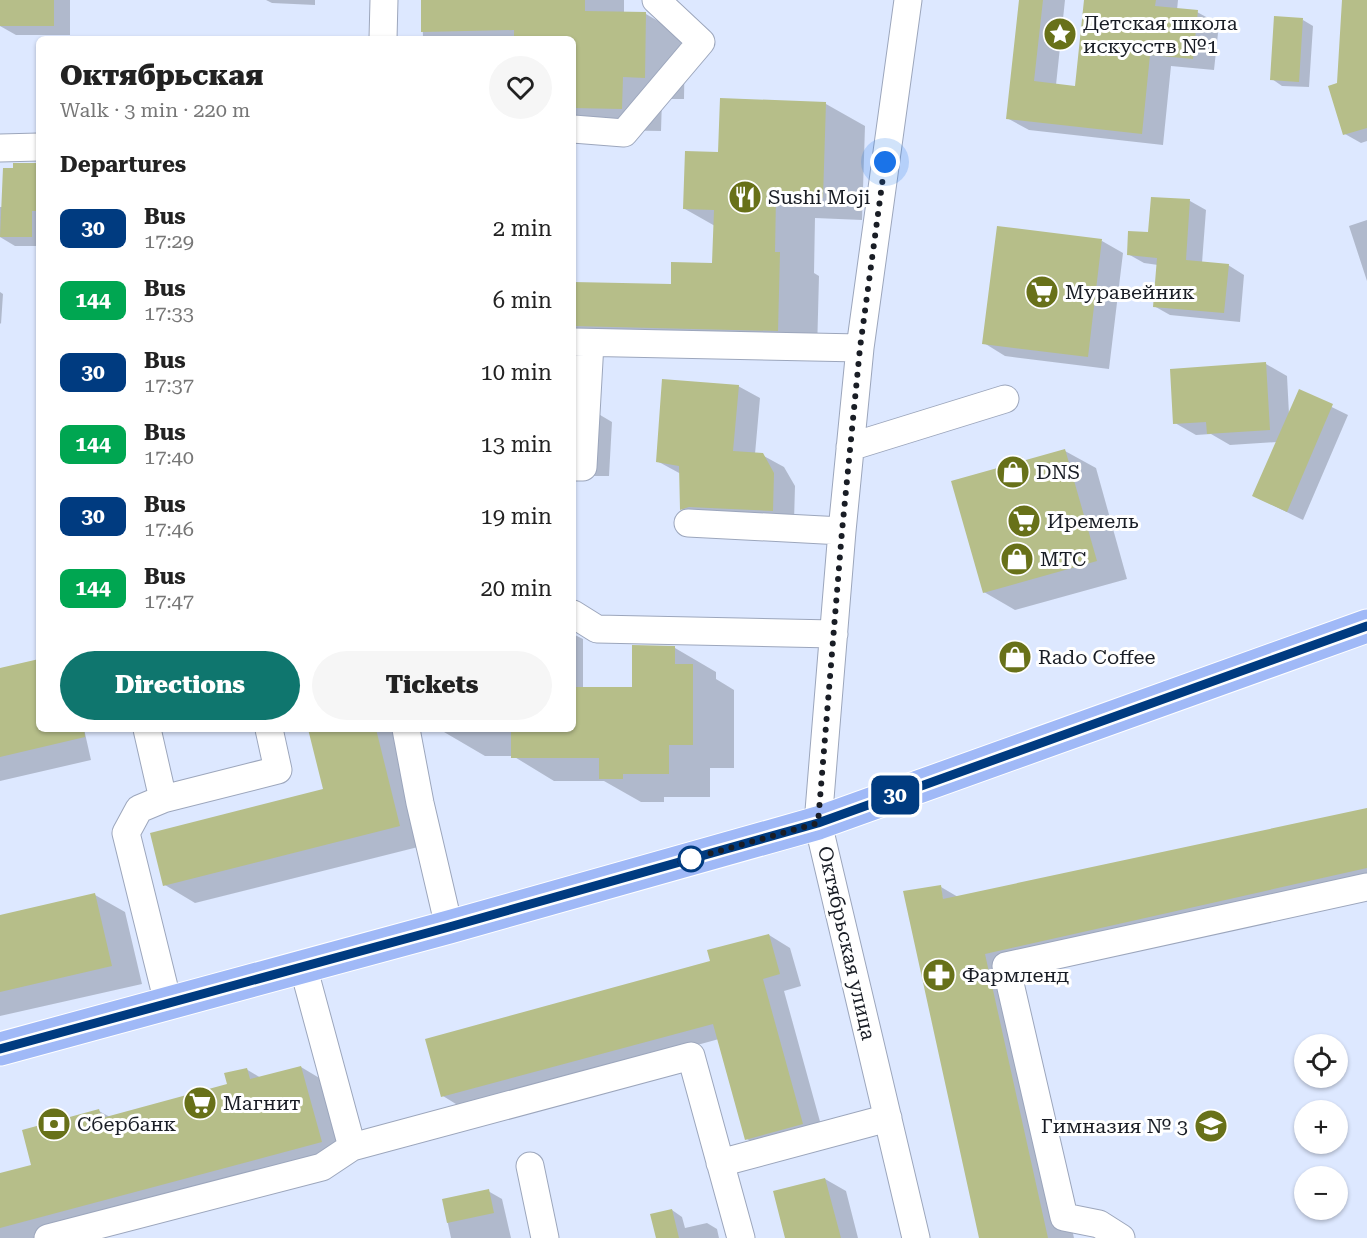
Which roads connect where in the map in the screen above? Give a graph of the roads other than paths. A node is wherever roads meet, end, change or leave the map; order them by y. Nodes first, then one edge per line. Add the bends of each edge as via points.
1 (384, 0) edge
2 (656, 0) edge
3 (908, 0) edge
4 (383, 36) edge
5 (576, 129) edge
6 (36, 147) edge
7 (0, 148) edge
8 (581, 342) edge
9 (860, 348) junction
10 (1005, 399) dead end
11 (850, 447) junction
12 (576, 467) edge
13 (688, 524) dead end
14 (842, 531) junction
15 (576, 616) edge
16 (1367, 626) edge
17 (834, 634) junction
18 (148, 732) edge
19 (270, 732) edge
20 (407, 732) edge
21 (163, 799) junction
22 (818, 823) junction
23 (1367, 887) edge
24 (449, 927) junction
25 (303, 966) junction
26 (168, 1003) junction
27 (0, 1049) edge
28 (888, 1118) junction
29 (352, 1147) junction
30 (720, 1163) junction
31 (530, 1166) dead end
32 (48, 1238) edge
33 (545, 1238) edge
34 (741, 1238) edge
35 (916, 1238) edge
36 (1121, 1238) edge

1 - 4 street
2 - 5 street via 701,42 624,133
3 - 9 street, Октябрьская улица
6 - 7 street
8 - 9 street
8 - 12 street via 583,467
9 - 11 street, Октябрьская улица
10 - 11 street
11 - 14 street, Октябрьская улица
13 - 14 street
14 - 17 street, Октябрьская улица
15 - 17 street via 597,629
16 - 22 main road
17 - 22 street, Октябрьская улица
18 - 21 street
19 - 21 street via 278,770
20 - 24 street
21 - 26 street via 139,809 126,833
22 - 24 main road
22 - 28 street, Октябрьская улица
23 - 36 street via 1006,966 1064,1217 1100,1224
24 - 25 main road
25 - 26 main road
25 - 29 street
26 - 27 main road
28 - 30 street
28 - 35 street, Октябрьская улица
29 - 30 street via 691,1056
29 - 32 street via 322,1167
30 - 34 street
31 - 33 street

